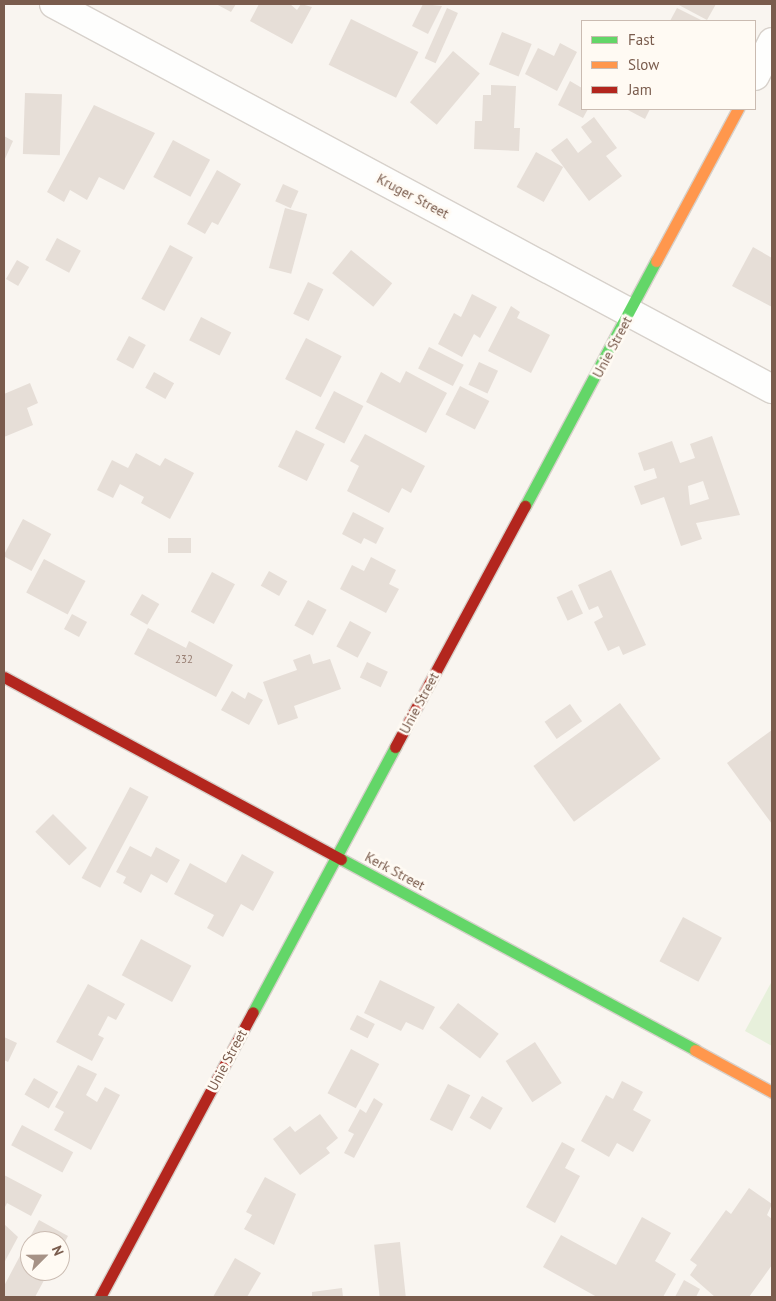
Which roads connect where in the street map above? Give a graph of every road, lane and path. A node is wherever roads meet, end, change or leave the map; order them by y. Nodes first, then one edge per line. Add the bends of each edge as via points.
1 (54, 4) edge
2 (772, 42) edge
3 (756, 74) edge
4 (737, 110) edge
5 (631, 313) junction
6 (772, 389) edge
7 (4, 676) edge
8 (336, 856) junction
9 (772, 1092) edge
10 (100, 1297) edge

1 - 5 street, Kruger Street
2 - 3 street
4 - 5 street, Unie Street
5 - 6 street, Kruger Street
5 - 8 street, Unie Street
7 - 8 street, Kerk Street
8 - 9 street, Kerk Street
8 - 10 street, Unie Street

